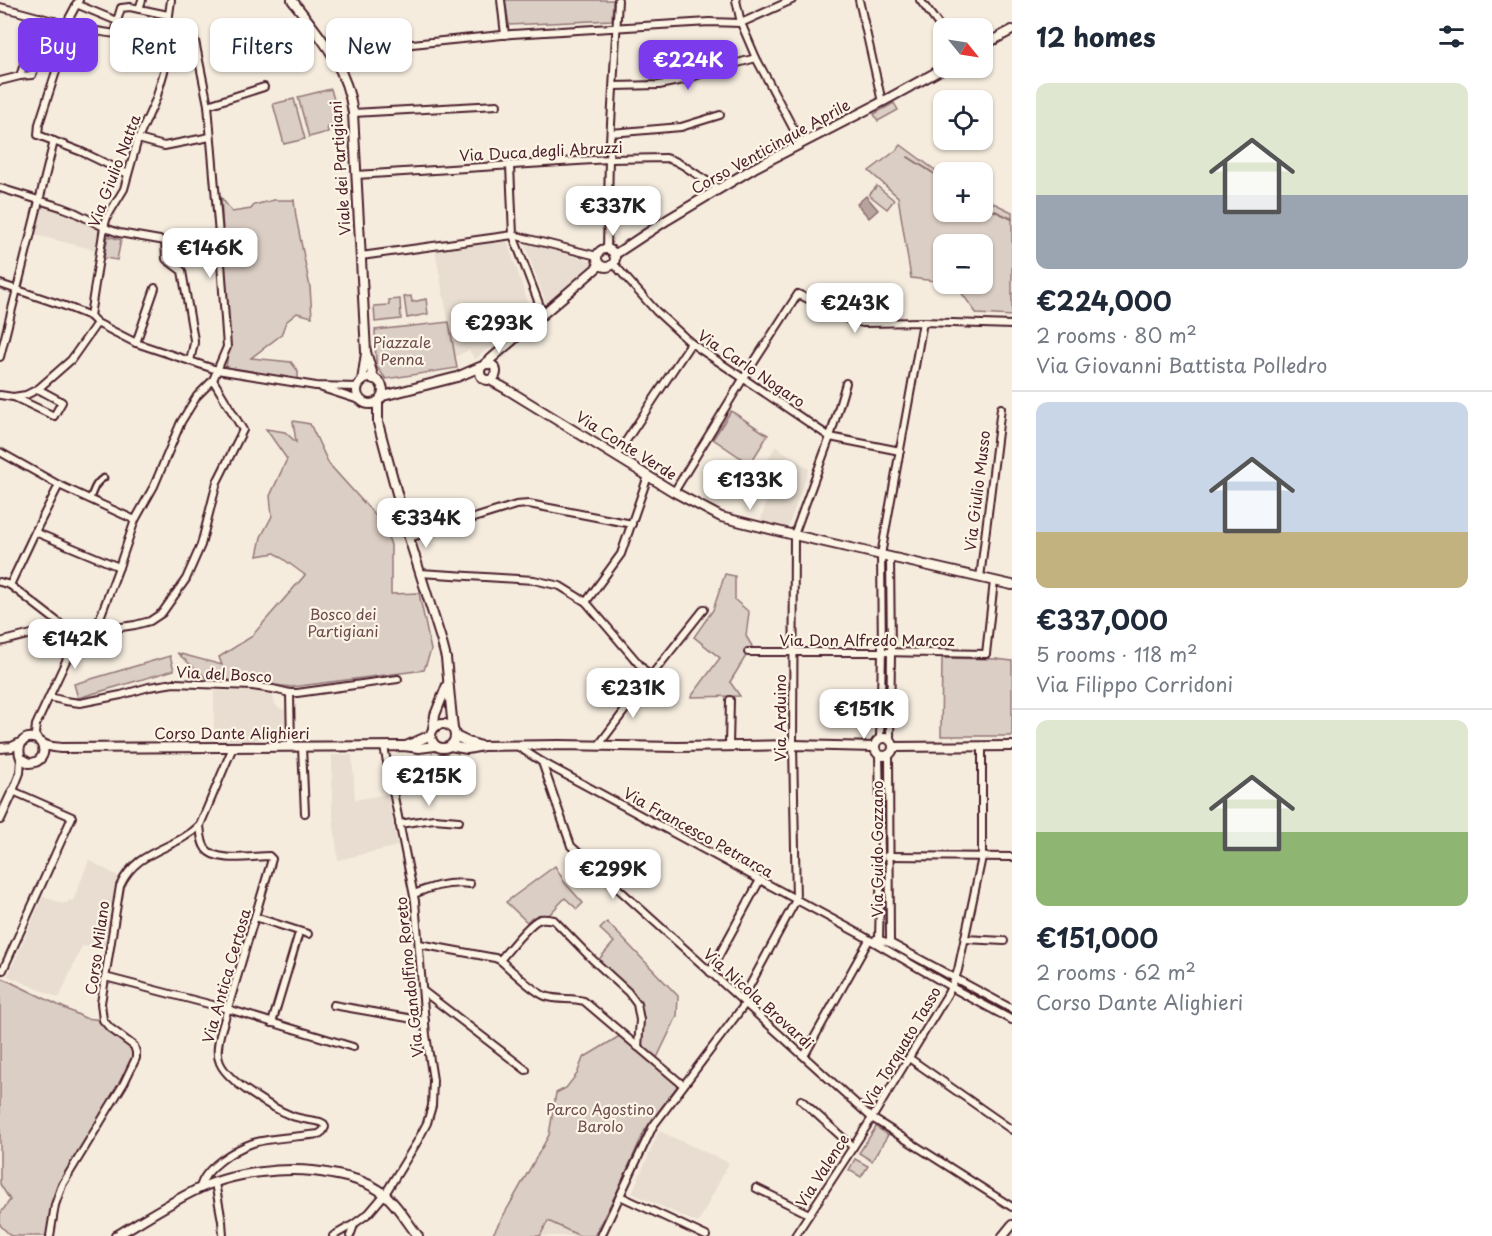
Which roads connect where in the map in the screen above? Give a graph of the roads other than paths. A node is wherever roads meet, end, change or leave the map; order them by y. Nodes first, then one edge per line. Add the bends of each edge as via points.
1 (117, 0) edge
2 (142, 0) edge
3 (171, 0) edge
4 (292, 0) edge
5 (501, 0) edge
6 (618, 0) edge
7 (735, 0) edge
8 (792, 0) edge
9 (859, 0) edge
10 (920, 0) edge
11 (78, 2) edge
12 (0, 7) edge
13 (121, 8) junction
14 (139, 9) junction
15 (168, 15) junction
16 (40, 17) junction
17 (44, 18) edge
18 (71, 18) edge
19 (111, 18) edge
20 (118, 18) edge
21 (168, 18) edge
22 (934, 18) edge
23 (741, 23) junction
24 (617, 28) junction
25 (1012, 30) edge
26 (505, 35) junction
27 (993, 40) edge
28 (326, 44) edge
29 (412, 44) edge
30 (198, 56) edge
31 (756, 58) junction
32 (33, 72) edge
33 (54, 72) edge
34 (164, 72) edge
35 (341, 72) edge
36 (933, 74) edge
37 (20, 76) junction
38 (0, 81) edge
39 (614, 86) junction
40 (264, 87) dead end
41 (882, 102) junction
42 (208, 105) junction
43 (497, 105) dead end
44 (353, 113) junction
45 (720, 115) dead end
46 (611, 133) junction
47 (210, 137) junction
48 (138, 139) junction
49 (54, 141) junction
50 (801, 143) junction
51 (609, 159) junction
52 (510, 166) junction
53 (128, 174) junction
54 (356, 176) junction
55 (0, 188) edge
56 (718, 189) junction
57 (39, 201) junction
58 (104, 227) junction
59 (513, 235) junction
60 (165, 242) junction
61 (220, 242) junction
62 (607, 249) junction
63 (361, 256) junction
64 (597, 256) junction
65 (614, 259) junction
66 (600, 265) junction
67 (0, 284) edge
68 (155, 288) dead end
69 (17, 290) junction
70 (543, 314) junction
71 (90, 316) junction
72 (923, 322) junction
73 (98, 323) junction
74 (1012, 325) edge
75 (136, 343) junction
76 (691, 344) junction
77 (504, 347) junction
78 (366, 352) junction
79 (0, 357) edge
80 (190, 361) junction
81 (483, 366) junction
82 (217, 370) junction
83 (496, 371) junction
84 (457, 377) junction
85 (481, 377) junction
86 (743, 379) junction
87 (213, 380) junction
88 (490, 380) junction
89 (378, 381) junction
90 (846, 383) dead end
91 (360, 384) junction
92 (316, 386) junction
93 (38, 390) junction
94 (404, 390) junction
95 (508, 390) junction
96 (0, 395) edge
97 (13, 397) junction
98 (380, 399) junction
99 (364, 403) junction
100 (1000, 408) dead end
101 (378, 423) junction
102 (830, 437) junction
103 (900, 451) junction
104 (0, 452) edge
105 (616, 456) junction
106 (648, 476) junction
107 (104, 478) dead end
108 (59, 485) junction
109 (674, 492) junction
110 (90, 499) junction
111 (135, 520) junction
112 (632, 524) junction
113 (35, 532) junction
114 (794, 535) junction
115 (409, 538) junction
116 (881, 555) junction
117 (890, 557) junction
118 (119, 567) junction
119 (420, 573) junction
120 (980, 578) junction
121 (994, 581) junction
122 (5, 583) edge
123 (1012, 585) edge
124 (0, 590) edge
125 (586, 602) junction
126 (704, 609) dead end
127 (63, 626) junction
128 (95, 631) junction
129 (80, 633) junction
130 (0, 642) edge
131 (748, 652) dead end
132 (793, 652) junction
133 (882, 652) junction
134 (891, 652) junction
135 (650, 677) junction
136 (398, 679) dead end
137 (449, 681) junction
138 (290, 693) junction
139 (49, 697) junction
140 (730, 700) dead end
141 (40, 717) junction
142 (432, 732) junction
143 (454, 733) junction
144 (23, 741) junction
145 (40, 741) junction
146 (793, 745) junction
147 (404, 746) junction
148 (435, 746) junction
149 (450, 746) junction
150 (483, 746) junction
151 (516, 746) junction
152 (598, 746) junction
153 (729, 746) junction
154 (982, 746) junction
155 (1012, 746) edge
156 (233, 747) junction
157 (291, 747) junction
158 (302, 747) junction
159 (384, 747) junction
160 (878, 747) junction
161 (891, 747) junction
162 (0, 748) edge
163 (61, 748) junction
164 (20, 757) junction
165 (39, 760) junction
166 (542, 762) junction
167 (18, 781) junction
168 (13, 791) junction
169 (2, 808) edge
170 (305, 813) dead end
171 (0, 819) edge
172 (459, 821) dead end
173 (399, 824) junction
174 (200, 825) junction
175 (881, 856) junction
176 (890, 856) junction
177 (982, 857) junction
178 (1012, 857) edge
179 (760, 880) junction
180 (470, 884) dead end
181 (414, 894) junction
182 (796, 900) junction
183 (255, 917) junction
184 (308, 934) dead end
185 (298, 936) dead end
186 (879, 939) junction
187 (966, 939) junction
188 (869, 940) junction
189 (1004, 941) dead end
190 (890, 943) junction
191 (419, 944) junction
192 (500, 960) junction
193 (2, 969) edge
194 (710, 972) junction
195 (105, 977) junction
196 (955, 979) junction
197 (951, 987) junction
198 (423, 991) junction
199 (744, 1002) junction
200 (333, 1005) dead end
201 (228, 1009) junction
202 (1012, 1009) edge
203 (1012, 1020) edge
204 (425, 1021) junction
205 (272, 1023) junction
206 (353, 1047) dead end
207 (638, 1047) junction
208 (804, 1056) junction
209 (909, 1058) junction
210 (526, 1070) dead end
211 (683, 1085) junction
212 (801, 1100) dead end
213 (872, 1118) junction
214 (1012, 1130) edge
215 (853, 1147) junction
216 (215, 1183) junction
217 (200, 1188) junction
218 (756, 1188) dead end
219 (385, 1194) junction
220 (620, 1196) junction
221 (1012, 1207) edge
222 (809, 1214) junction
223 (354, 1224) junction
224 (1012, 1225) edge
225 (50, 1236) edge
226 (116, 1236) edge
227 (223, 1236) edge
228 (333, 1236) edge
229 (350, 1236) edge
230 (418, 1236) edge
231 (601, 1236) edge
232 (706, 1236) edge
233 (795, 1236) edge
234 (1003, 1236) edge

1 - 13 street
2 - 14 street
3 - 15 street, Via Giulio Natta
4 - 28 street, Viale dei Partigiani
5 - 26 street
6 - 24 street
7 - 23 street
8 - 23 street
9 - 41 street
10 - 22 street
11 - 18 street
11 - 19 street
12 - 16 street
13 - 14 street
13 - 20 street
14 - 15 street
15 - 21 street, Via Giulio Natta
16 - 17 street
16 - 37 street
23 - 24 street
23 - 31 street
24 - 26 street
24 - 39 street
25 - 27 street
26 - 29 street
30 - 42 street
31 - 39 street via 659,85
31 - 50 street
32 - 37 street
33 - 49 street via 38,135
34 - 48 street, Via Giulio Natta
35 - 44 street, Viale dei Partigiani
36 - 41 street, Corso Venticinque Aprile
37 - 38 street
39 - 46 street
40 - 42 street
41 - 50 street, Corso Venticinque Aprile
42 - 47 street
43 - 44 street
44 - 54 street, Viale dei Partigiani
45 - 46 street via 681,127
46 - 51 street
47 - 48 street via 164,146
47 - 61 street
48 - 53 street, Via Giulio Natta
49 - 53 street
49 - 57 street
50 - 56 street, Corso Venticinque Aprile
51 - 52 street, Via Duca degli Abruzzi
51 - 56 street, Via Duca degli Abruzzi via 666,158
51 - 62 street
52 - 54 street, Via Duca degli Abruzzi
52 - 59 street
53 - 58 street, Via Giulio Natta
54 - 63 street, Viale dei Partigiani
55 - 57 street
56 - 65 street, Corso Venticinque Aprile
57 - 58 street
57 - 69 street
58 - 60 street
58 - 71 street, Via Giulio Natta
59 - 63 street
59 - 64 street
59 - 70 street
60 - 61 street
60 - 80 street via 166,259 182,271 194,341
61 - 82 street via 227,347
62 - 64 street
62 - 65 street
63 - 78 street, Viale dei Partigiani
64 - 66 street
65 - 66 street, Corso Venticinque Aprile via 609,267
65 - 76 street, Via Carlo Nogaro via 656,311
66 - 70 street
67 - 69 street
68 - 75 street
69 - 71 street
69 - 79 street
70 - 77 street
71 - 73 street
72 - 74 street
72 - 86 street via 862,323 798,294
72 - 103 street, Via Guido Gozzano
73 - 75 street
73 - 93 street via 71,360
75 - 80 street
76 - 86 street, Via Carlo Nogaro
76 - 105 street
77 - 81 street
77 - 83 street via 496,360
78 - 89 street, Viale dei Partigiani
78 - 91 street, Viale dei Partigiani
80 - 82 street
81 - 83 street via 490,364
81 - 84 street, Via Conte Verde
81 - 85 street
82 - 87 street
82 - 92 street
83 - 88 street
83 - 95 street, Via Conte Verde
84 - 85 street, Via Conte Verde
84 - 94 street, Via Conte Verde
85 - 88 street, Via Conte Verde
86 - 102 street, Via Carlo Nogaro
86 - 109 street
87 - 111 street via 197,396 181,422
87 - 128 street via 243,430 217,482 201,545 186,579 162,613 150,621
88 - 95 street, Via Conte Verde
89 - 91 street via 365,379
89 - 94 street, Via Conte Verde
89 - 98 street via 383,388
90 - 102 street
91 - 92 street
91 - 99 street via 357,394
92 - 99 street
93 - 97 street
93 - 97 street via 62,402 54,416
94 - 98 street, Via Conte Verde
95 - 105 street, Via Conte Verde
96 - 97 street
98 - 99 street via 370,405
98 - 101 street
99 - 101 street
100 - 120 street, Via Giulio Musso
101 - 115 street
102 - 103 street, Via Carlo Nogaro
102 - 114 street
103 - 116 street, Via Guido Gozzano
104 - 108 street
105 - 106 street, Via Conte Verde
106 - 109 street, Via Conte Verde
106 - 112 street
107 - 110 street
108 - 110 street
108 - 113 street
109 - 114 street, Via Conte Verde via 721,517
110 - 111 street
111 - 118 street
112 - 115 street via 529,504
112 - 125 street via 621,554
113 - 118 street
113 - 122 street
114 - 116 street, Via Conte Verde
114 - 132 street, Via Arduino
115 - 119 street
116 - 117 street, Via Conte Verde
116 - 133 street, Via Guido Gozzano
117 - 120 street, Via Conte Verde
117 - 134 street, Via Guido Gozzano
118 - 128 street
119 - 125 street via 534,580 560,586
119 - 137 street via 441,639
120 - 121 street, Via Conte Verde
121 - 123 street, Via Conte Verde
121 - 134 street, Via Don Alfredo Marcoz via 986,654
122 - 124 street
122 - 127 street
125 - 135 street
126 - 135 street
127 - 129 street
127 - 130 street
128 - 129 street
129 - 139 street
131 - 132 street, Via Don Alfredo Marcoz
132 - 133 street, Via Don Alfredo Marcoz
132 - 146 street, Via Arduino
133 - 134 street, Via Don Alfredo Marcoz
133 - 160 street, Via Guido Gozzano
134 - 161 street, Via Guido Gozzano
135 - 152 street
136 - 138 street, Via del Bosco
137 - 142 street
137 - 143 street
138 - 139 street, Via del Bosco via 252,686 174,683 81,703
138 - 157 street
139 - 141 street
140 - 153 street
141 - 144 street
141 - 145 street via 35,736
142 - 143 street via 443,723
142 - 147 street, Corso Dante Alighieri
142 - 148 street
143 - 149 street
143 - 150 street
144 - 145 street
144 - 162 street
144 - 164 street via 18,749
145 - 163 street, Corso Dante Alighieri
145 - 165 street via 44,752
146 - 153 street
146 - 160 street
146 - 182 street, Via Arduino
147 - 148 street, Corso Dante Alighieri
147 - 159 street, Corso Dante Alighieri
148 - 149 street
149 - 150 street
150 - 151 street
151 - 152 street
151 - 166 street, Via Francesco Petrarca
152 - 153 street
154 - 155 street
154 - 161 street
154 - 177 street, Via Torquato Tasso
156 - 157 street, Corso Dante Alighieri
156 - 163 street, Corso Dante Alighieri
156 - 174 street
157 - 158 street, Corso Dante Alighieri
158 - 159 street, Corso Dante Alighieri
158 - 170 street
159 - 173 street, Via Gandolfino Roreto
160 - 161 street via 885,738
160 - 161 street via 884,756
160 - 175 street, Via Guido Gozzano
161 - 176 street, Via Guido Gozzano
162 - 164 street
163 - 165 street, Corso Dante Alighieri
164 - 165 street via 29,763
164 - 167 street
165 - 167 street
166 - 179 street, Via Francesco Petrarca
166 - 194 street, Via Nicola Brovardi via 571,846
167 - 168 street
168 - 169 street
168 - 193 street via 72,817
169 - 171 street
172 - 173 street via 434,819
173 - 181 street, Via Gandolfino Roreto
174 - 183 street, Via Antica Certosa via 205,848 214,855 271,858
174 - 195 street, Corso Milano via 144,857 124,878 118,893
175 - 176 street
175 - 186 street, Via Guido Gozzano
176 - 177 street
176 - 190 street, Via Guido Gozzano
177 - 178 street
177 - 187 street, Via Torquato Tasso
179 - 182 street, Via Francesco Petrarca
179 - 194 street
180 - 181 street via 442,884
181 - 191 street, Via Gandolfino Roreto
182 - 188 street, Via Francesco Petrarca
182 - 199 street
183 - 184 street
183 - 201 street, Via Antica Certosa
185 - 205 street
186 - 188 street
186 - 190 street
187 - 189 street
187 - 196 street, Via Torquato Tasso
188 - 197 street, Via Francesco Petrarca
188 - 208 street
190 - 196 street
191 - 192 street
191 - 198 street, Via Gandolfino Roreto
192 - 207 street via 544,996 584,1001
192 - 207 street via 537,920 554,920 637,1004
194 - 199 street, Via Nicola Brovardi
195 - 201 street
195 - 225 street, Corso Milano via 103,1020 134,1046 135,1062 62,1185
196 - 197 street, Via Torquato Tasso
196 - 202 street
197 - 203 street, Via Francesco Petrarca
197 - 209 street, Via Torquato Tasso
198 - 204 street, Via Gandolfino Roreto
198 - 210 street
199 - 208 street, Via Nicola Brovardi
199 - 211 street
200 - 204 street
201 - 205 street
201 - 217 street, Via Antica Certosa via 218,1055 228,1074 267,1103 295,1117 322,1123 325,1128 319,1134 244,1147 213,1168 202,1179
204 - 219 street, Via Gandolfino Roreto via 433,1080 432,1106 417,1142
205 - 206 street
207 - 211 street
208 - 213 street, Via Nicola Brovardi
209 - 213 street, Via Torquato Tasso
209 - 214 street
211 - 220 street via 653,1126
212 - 215 street
213 - 215 street, Via Valence
213 - 221 street, Via Nicola Brovardi
215 - 222 street, Via Valence
216 - 217 street
216 - 219 street via 260,1172 300,1170 349,1178
216 - 227 street
217 - 226 street
218 - 222 street
219 - 223 street, Via Gandolfino Roreto
219 - 230 street
220 - 231 street
220 - 232 street
222 - 233 street, Via Valence
223 - 228 street, Via Gandolfino Roreto
223 - 229 street
224 - 234 street

